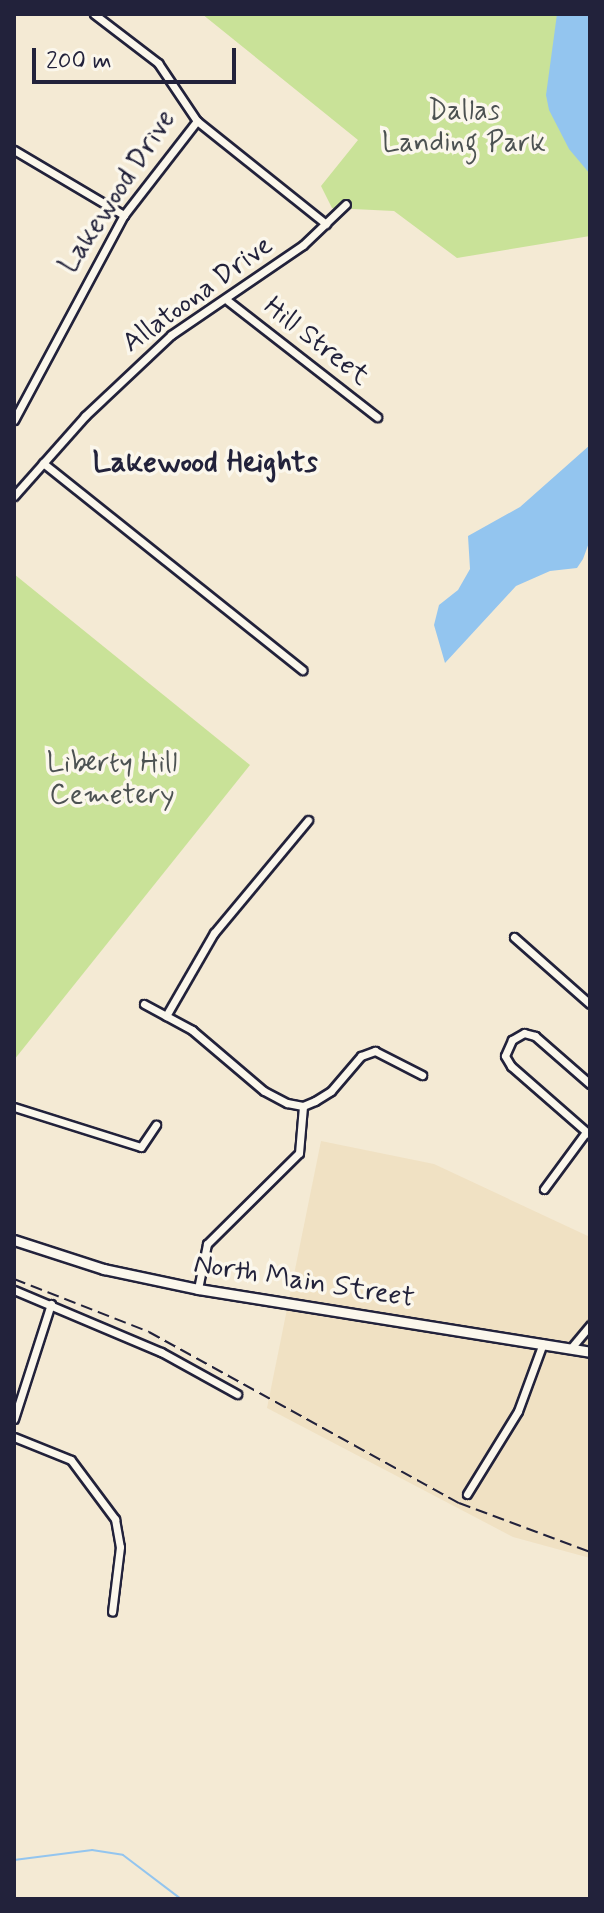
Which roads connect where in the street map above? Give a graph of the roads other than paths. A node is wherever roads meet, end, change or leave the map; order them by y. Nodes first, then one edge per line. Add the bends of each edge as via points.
1 (94, 14) edge
2 (197, 121) junction
3 (14, 150) edge
4 (346, 204) dead end
5 (124, 215) junction
6 (326, 224) junction
7 (228, 301) junction
8 (377, 417) dead end
9 (14, 420) edge
10 (43, 463) junction
11 (14, 496) edge
12 (302, 670) dead end
13 (308, 820) dead end
14 (514, 937) dead end
15 (144, 1004) dead end
16 (590, 1004) edge
17 (166, 1016) junction
18 (422, 1075) dead end
19 (590, 1084) edge
20 (303, 1106) junction
21 (14, 1107) edge
22 (156, 1125) dead end
23 (588, 1133) edge
24 (544, 1189) dead end
25 (14, 1240) edge
26 (198, 1289) junction
27 (14, 1290) edge
28 (51, 1304) junction
29 (590, 1325) edge
30 (543, 1343) junction
31 (571, 1348) junction
32 (590, 1352) edge
33 (237, 1394) dead end
34 (14, 1419) edge
35 (14, 1437) edge
36 (467, 1494) dead end
37 (112, 1612) dead end

1 - 2 street, Lakewood Drive via 158,63
2 - 5 street, Lakewood Drive
2 - 6 street
3 - 5 street
4 - 6 street, Allatoona Drive
5 - 9 street, Lakewood Drive
6 - 7 street, Allatoona Drive
7 - 8 street, Hill Street
7 - 10 street, Allatoona Drive via 171,335
10 - 11 street, Allatoona Drive
10 - 12 street
13 - 17 street via 214,933
14 - 16 street
15 - 17 street
17 - 20 street via 192,1030 273,1098
18 - 20 street via 375,1051 361,1056 331,1091
19 - 23 street via 535,1036 524,1033 512,1040 505,1056 511,1066
20 - 26 street via 299,1153 207,1244
21 - 22 street via 141,1147
23 - 24 street
25 - 26 main road, North Main Street via 104,1269
26 - 30 main road, North Main Street
27 - 28 street
28 - 33 street via 161,1352
28 - 34 street
29 - 31 street
30 - 31 main road, North Main Street
30 - 36 street via 518,1411
31 - 32 main road, North Main Street
35 - 37 street via 71,1460 115,1519 120,1547

